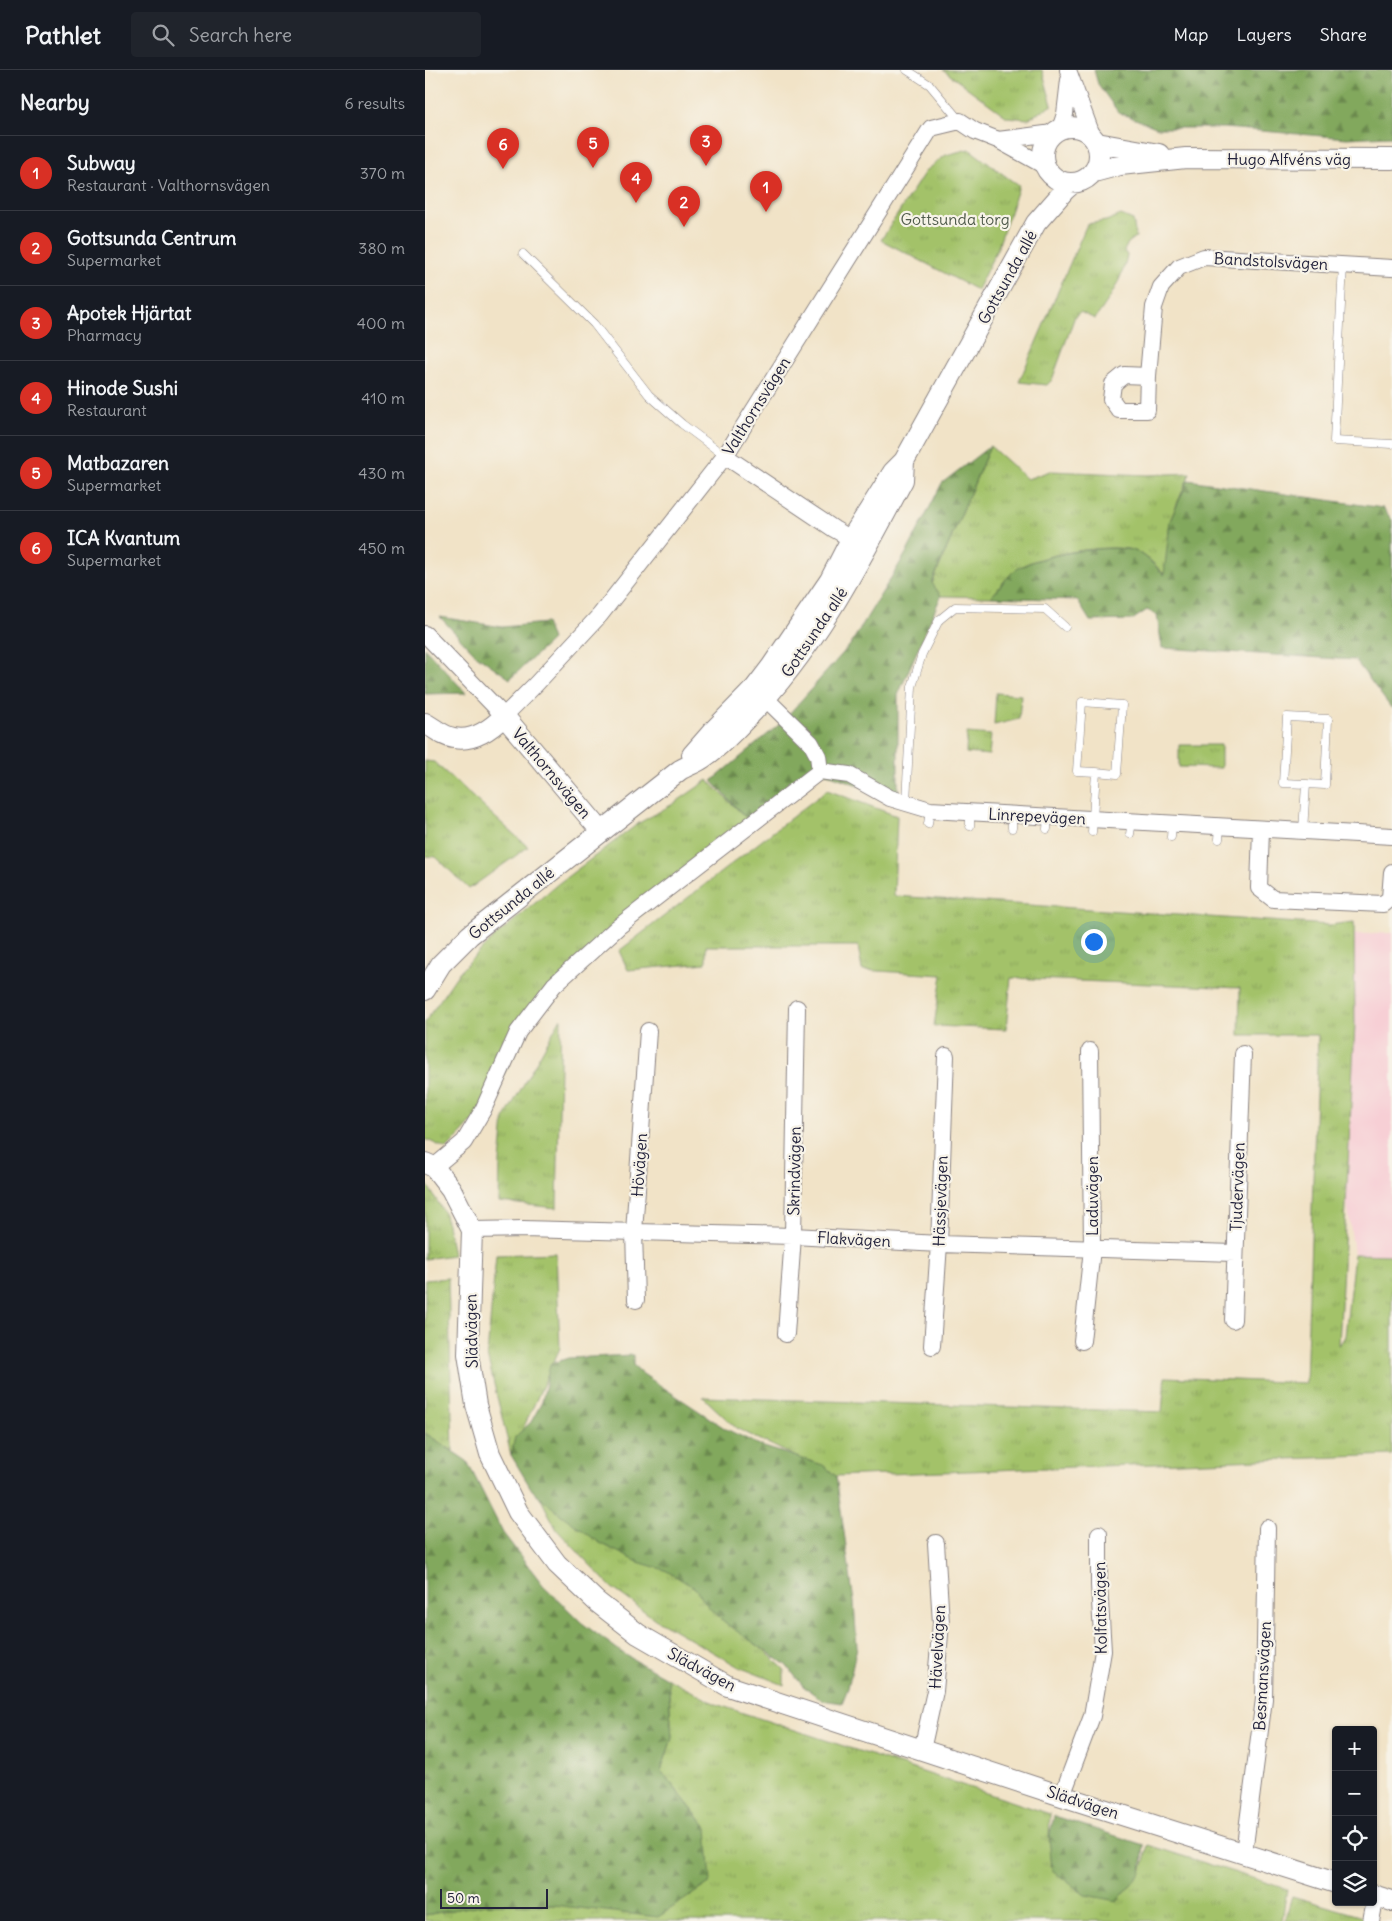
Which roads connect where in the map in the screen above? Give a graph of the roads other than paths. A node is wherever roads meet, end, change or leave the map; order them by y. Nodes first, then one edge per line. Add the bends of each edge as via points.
1 (907, 70) edge
2 (1069, 73) edge
3 (960, 121) junction
4 (1057, 131) junction
5 (1094, 139) junction
6 (998, 140) junction
7 (1186, 158) junction
8 (1392, 159) edge
9 (1048, 170) junction
10 (1094, 172) junction
11 (1073, 183) junction
12 (1037, 223) junction
13 (523, 254) dead end
14 (1346, 263) junction
15 (1385, 265) edge
16 (1148, 376) dead end
17 (1392, 444) edge
18 (725, 456) junction
19 (859, 544) junction
20 (1065, 626) dead end
21 (425, 634) edge
22 (760, 694) junction
23 (503, 716) junction
24 (425, 723) edge
25 (821, 771) junction
26 (1096, 772) junction
27 (1305, 784) junction
28 (906, 802) junction
29 (1092, 825) junction
30 (1261, 829) junction
31 (601, 831) junction
32 (1303, 831) junction
33 (1392, 836) edge
34 (1392, 872) edge
35 (425, 990) edge
36 (797, 1008) dead end
37 (648, 1031) dead end
38 (1090, 1051) dead end
39 (1243, 1054) dead end
40 (946, 1056) dead end
41 (430, 1165) edge
42 (472, 1230) junction
43 (634, 1232) junction
44 (793, 1236) junction
45 (939, 1244) junction
46 (1092, 1249) junction
47 (1235, 1252) junction
48 (636, 1300) dead end
49 (1233, 1320) dead end
50 (786, 1334) dead end
51 (1082, 1341) dead end
52 (932, 1346) dead end
53 (1267, 1528) dead end
54 (1099, 1534) dead end
55 (936, 1543) dead end
56 (923, 1750) junction
57 (1063, 1796) junction
58 (1244, 1853) junction
59 (1332, 1882) edge
60 (1380, 1897) edge
61 (1371, 1921) edge

1 - 3 lane via 930,85
2 - 4 street via 1065,114
2 - 5 street
3 - 6 street
3 - 18 street, Valthornsvägen via 931,128
4 - 5 street via 1076,127
4 - 6 street
4 - 9 street via 1044,146
5 - 7 street, Hugo Alfvéns väg
5 - 10 street via 1099,160
6 - 9 street
7 - 8 street, Hugo Alfvéns väg
7 - 10 street, Hugo Alfvéns väg via 1120,165
9 - 11 street via 1060,181
9 - 12 street, Gottsunda allé
10 - 11 street via 1085,180
11 - 12 street, Gottsunda allé
12 - 19 street, Gottsunda allé via 904,461 893,472
13 - 18 lane via 593,324 649,395
14 - 15 street, Bandstolsvägen
14 - 16 street, Bandstolsvägen via 1204,257 1179,267 1161,286 1154,307
14 - 17 lane via 1334,441
18 - 19 street
18 - 23 street, Valthornsvägen via 600,615
19 - 22 street, Gottsunda allé via 830,580
20 - 28 lane via 1045,609 955,607 939,620 922,654 912,687
21 - 23 street, Valthornsvägen
22 - 25 street via 811,743
22 - 31 street, Gottsunda allé via 726,740 703,758 680,770
23 - 24 street via 491,728 469,738 453,738
23 - 31 street, Valthornsvägen
25 - 28 street, Linrepevägen via 849,775 889,798
25 - 41 street, Slädvägen via 618,927 554,985 518,1032 483,1110 464,1142
26 - 26 lane via 1077,771 1082,702 1122,705 1117,774
26 - 29 lane
27 - 27 lane via 1325,785 1328,719 1287,717 1283,783
27 - 32 lane
28 - 29 street, Linrepevägen via 929,817
29 - 30 street, Linrepevägen via 1220,833
30 - 32 street, Linrepevägen
30 - 34 street via 1259,888 1273,899 1383,904 1391,898
31 - 35 street, Gottsunda allé via 470,935 441,964
32 - 33 street, Linrepevägen
36 - 44 street, Skrindvägen
37 - 43 street, Hövägen
38 - 46 street, Laduvägen
39 - 47 street, Tjudervägen
40 - 45 street, Hässjevägen
41 - 42 street, Slädvägen via 451,1189
42 - 43 street, Flakvägen
42 - 56 street, Slädvägen via 468,1354 476,1405 490,1454 518,1512 557,1564 597,1602 638,1634 728,1686
43 - 44 street, Flakvägen
43 - 48 street, Hövägen
44 - 45 street, Flakvägen
44 - 50 street, Skrindvägen
45 - 46 street, Flakvägen
45 - 52 street, Hässjevägen
46 - 47 street, Flakvägen
46 - 51 street, Laduvägen
47 - 49 street, Tjudervägen
53 - 58 street, Besmansvägen via 1264,1699
54 - 57 street, Kolfatsvägen via 1103,1651 1092,1716
55 - 56 street, Hävelvägen via 941,1623 935,1690
56 - 57 street, Slädvägen
57 - 58 street, Slädvägen
58 - 59 street, Slädvägen
60 - 61 street

